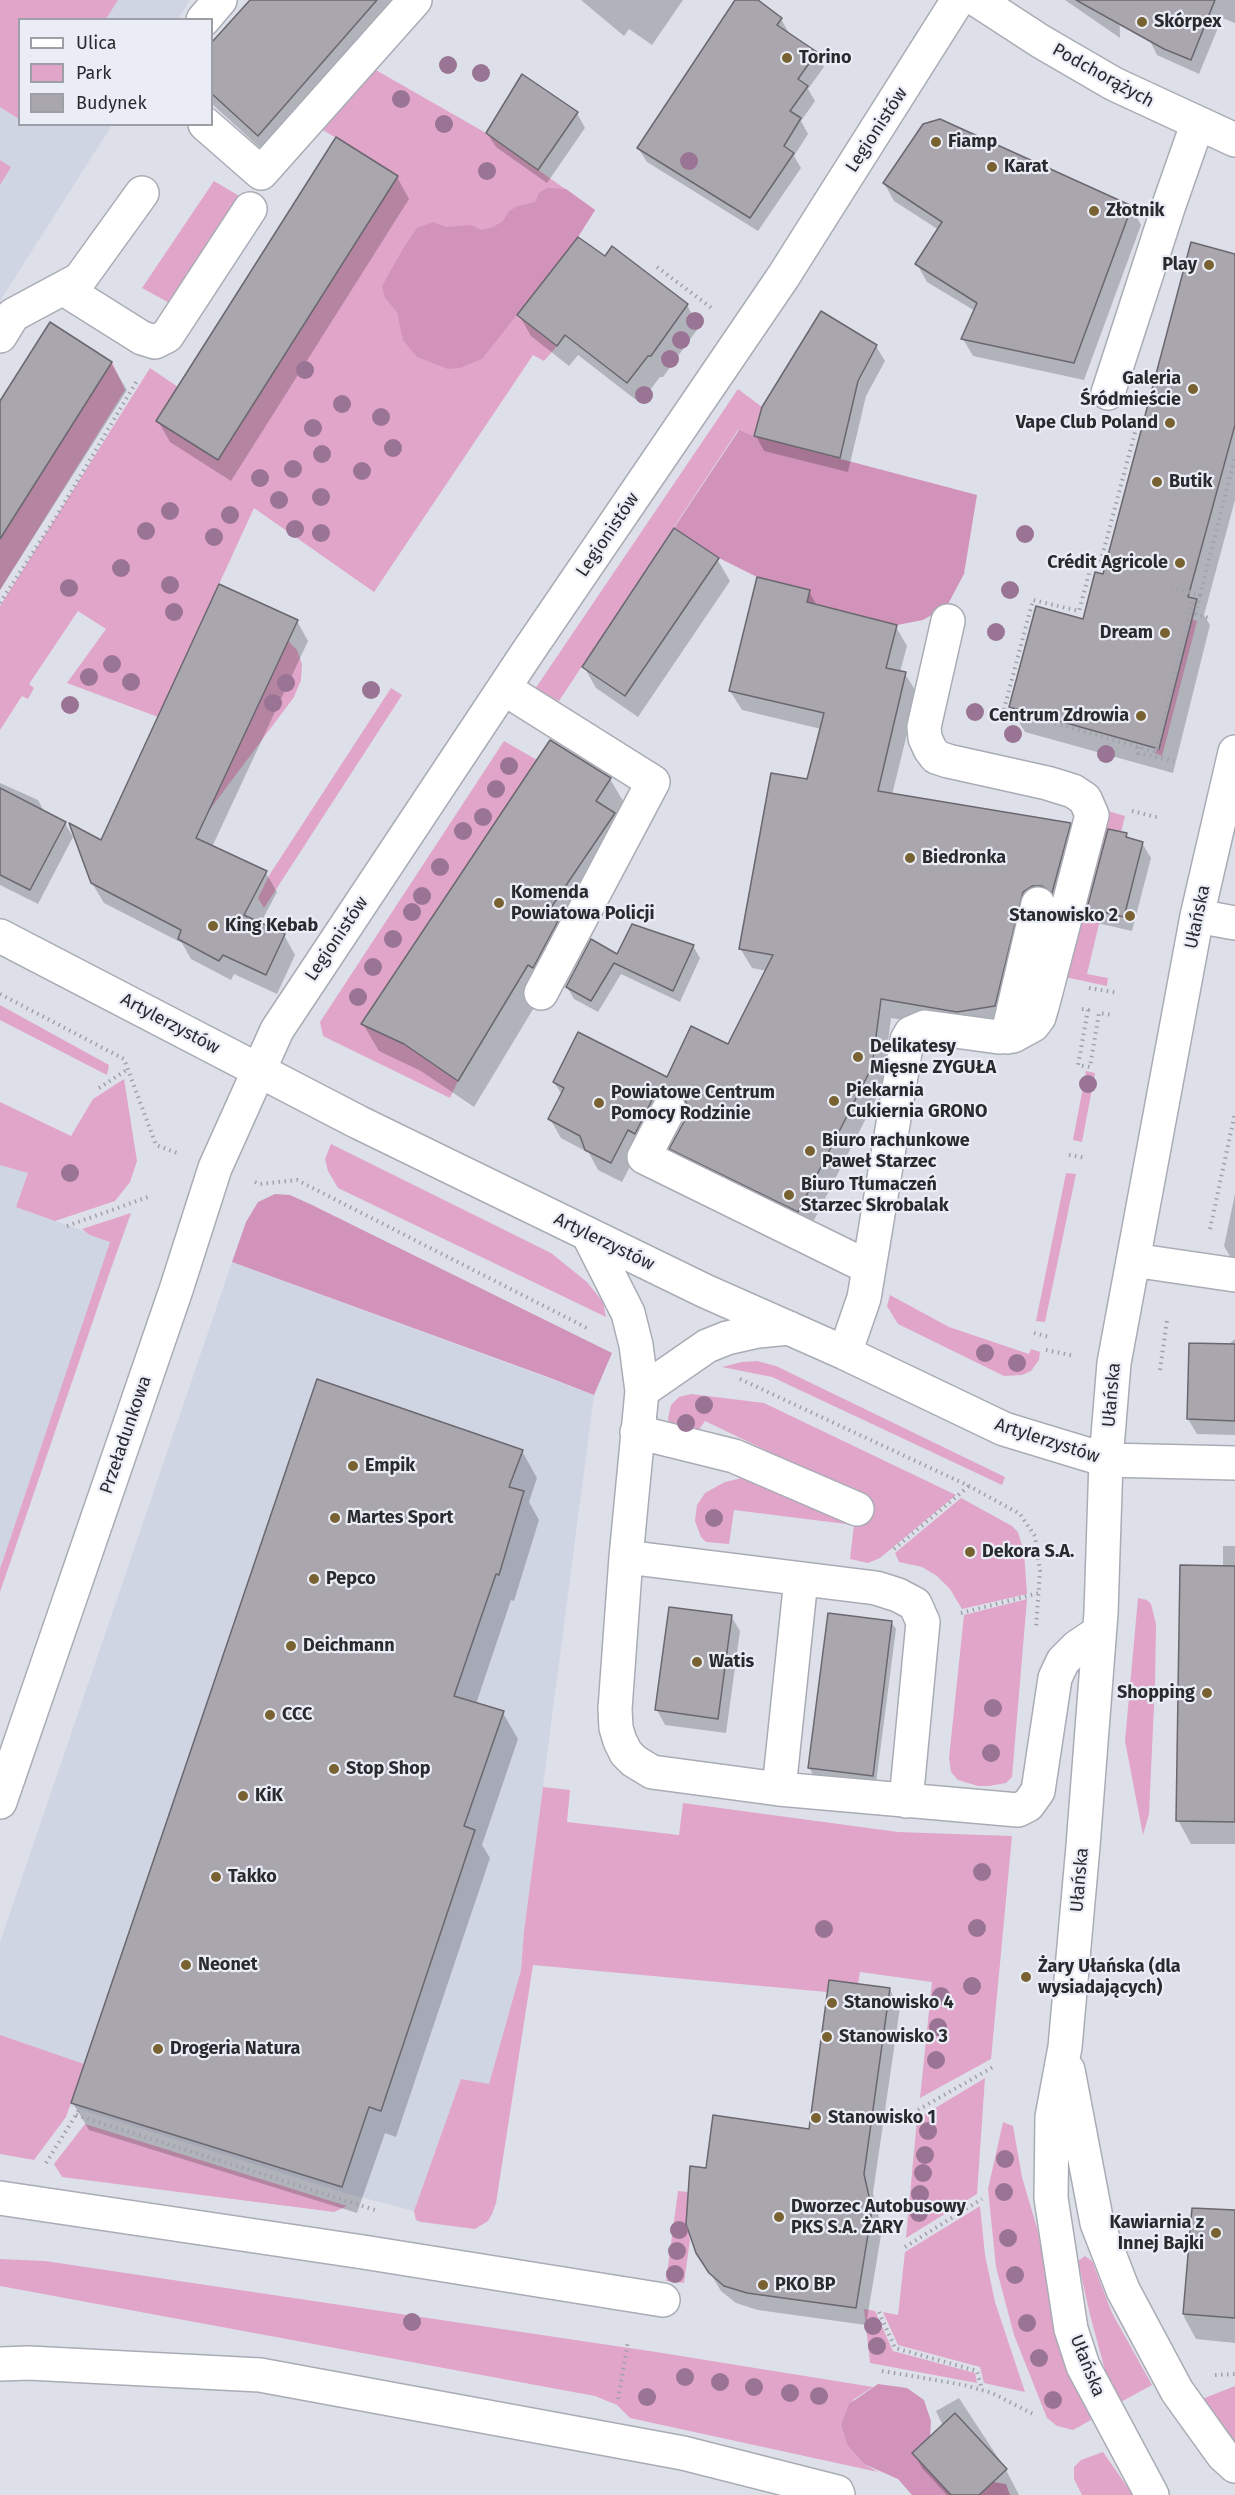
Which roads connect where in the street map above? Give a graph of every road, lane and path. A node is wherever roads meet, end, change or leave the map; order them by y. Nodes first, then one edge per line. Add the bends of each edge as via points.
1 (220, 0) edge
2 (415, 0) edge
3 (958, 0) edge
4 (977, 0) edge
5 (205, 18) edge
6 (1197, 125) junction
7 (207, 126) edge
8 (1235, 140) edge
9 (142, 193) dead end
10 (250, 209) dead end
11 (657, 267) dead end
12 (64, 289) junction
13 (719, 313) dead end
14 (0, 336) edge
15 (140, 375) dead end
16 (1108, 393) dead end
17 (1140, 413) dead end
18 (1235, 457) edge
19 (1171, 587) dead end
20 (1200, 595) junction
21 (1193, 598) dead end
22 (0, 603) edge
23 (1209, 618) dead end
24 (948, 621) dead end
25 (505, 689) junction
26 (1139, 747) junction
27 (1235, 752) edge
28 (1174, 762) dead end
29 (1135, 812) dead end
30 (1160, 818) dead end
31 (1038, 904) dead end
32 (1197, 916) junction
33 (1235, 923) edge
34 (0, 936) edge
35 (1084, 987) dead end
36 (541, 993) dead end
37 (1118, 993) dead end
38 (0, 994) edge
39 (1114, 1015) dead end
40 (1076, 1017) dead end
41 (1007, 1037) junction
42 (128, 1069) junction
43 (260, 1071) junction
44 (99, 1088) dead end
45 (669, 1109) dead end
46 (156, 1145) dead end
47 (1069, 1155) dead end
48 (1086, 1158) dead end
49 (260, 1184) dead end
50 (148, 1197) dead end
51 (67, 1226) dead end
52 (590, 1236) junction
53 (1133, 1260) junction
54 (868, 1267) junction
55 (1235, 1275) edge
56 (789, 1328) junction
57 (595, 1332) dead end
58 (1034, 1333) dead end
59 (1049, 1337) dead end
60 (1046, 1350) dead end
61 (845, 1353) junction
62 (1079, 1357) dead end
63 (735, 1377) dead end
64 (642, 1391) junction
65 (637, 1432) junction
66 (1106, 1460) junction
67 (1235, 1463) edge
68 (969, 1486) junction
69 (856, 1509) dead end
70 (626, 1557) junction
71 (1040, 1570) dead end
72 (801, 1579) junction
73 (876, 1588) junction
74 (1038, 1593) dead end
75 (923, 1622) junction
76 (1099, 1632) junction
77 (779, 1789) junction
78 (0, 1802) edge
79 (906, 1802) junction
80 (1065, 2048) junction
81 (993, 2067) dead end
82 (918, 2110) dead end
83 (43, 2168) dead end
84 (0, 2198) edge
85 (982, 2199) dead end
86 (377, 2210) dead end
87 (905, 2247) dead end
88 (663, 2300) dead end
89 (879, 2312) dead end
90 (628, 2341) dead end
91 (0, 2364) edge
92 (882, 2371) dead end
93 (982, 2390) junction
94 (617, 2405) dead end
95 (1035, 2415) dead end
96 (1235, 2466) edge
97 (838, 2495) edge
98 (1152, 2495) edge

1 - 5 street
2 - 7 street via 261,173
3 - 25 street, Legionistów via 783,277
4 - 6 street, Podchorążych via 1114,84
6 - 8 street, Podchorążych
6 - 16 street
9 - 12 street via 80,279
10 - 12 street via 167,336 155,342 142,338
11 - 13 path
12 - 14 street via 13,315
15 - 22 path
17 - 26 path via 1099,568 1091,566 1079,611 1032,600 1004,709
18 - 20 path
19 - 20 path
20 - 23 path via 1196,614
21 - 26 path via 1156,752
24 - 41 street via 925,719 925,738 930,749 936,757 948,761 1073,791 1089,803 1092,815 1039,1017 1029,1028
25 - 36 street via 653,782
25 - 43 street, Legionistów via 292,1006
26 - 28 path via 1138,753
27 - 32 street, Ułańska
29 - 30 path
31 - 41 street
32 - 33 street
32 - 53 street, Ułańska
34 - 43 street, Artylerzystów
35 - 37 path
38 - 42 path via 124,1059
39 - 40 path via 1099,1013 1090,1067 1078,1065 1088,1010 1078,1008
41 - 54 street via 932,1027 911,1033 905,1047
42 - 44 path
42 - 46 path
43 - 52 street, Artylerzystów
43 - 78 street, Przeładunkowa via 215,1167
45 - 54 street via 645,1157
47 - 48 path
49 - 57 path via 297,1180
50 - 51 path
52 - 56 street, Artylerzystów
52 - 64 street via 628,1313
53 - 55 street
53 - 66 street, Ułańska via 1114,1363
54 - 61 street via 864,1298
56 - 61 street, Artylerzystów
56 - 64 street via 727,1338
58 - 59 path
60 - 62 path
61 - 66 street, Artylerzystów via 1004,1429
63 - 68 path
64 - 65 street
65 - 69 street via 734,1456
65 - 70 street
66 - 67 street, Artylerzystów
66 - 76 street, Ułańska
68 - 71 path via 1020,1514 1035,1536
68 - 73 path via 886,1556
70 - 72 street
70 - 77 street via 615,1709 616,1728 626,1754 652,1772
72 - 73 street
72 - 77 street
73 - 75 street via 908,1599 919,1609
74 - 75 path
75 - 79 street
76 - 79 street via 1063,1661 1055,1678 1041,1782 1028,1805 1018,1810
76 - 80 street, Ułańska
77 - 79 street
80 - 96 street, Ułańska via 1097,2223 1123,2290 1178,2391
80 - 98 street, Ułańska via 1052,2117 1051,2198 1071,2329 1083,2366
81 - 82 path
83 - 86 path via 77,2113
84 - 88 street
85 - 87 path
89 - 93 path via 895,2348 977,2371
90 - 94 path
91 - 97 street via 260,2374 683,2453
92 - 93 path
93 - 95 path

